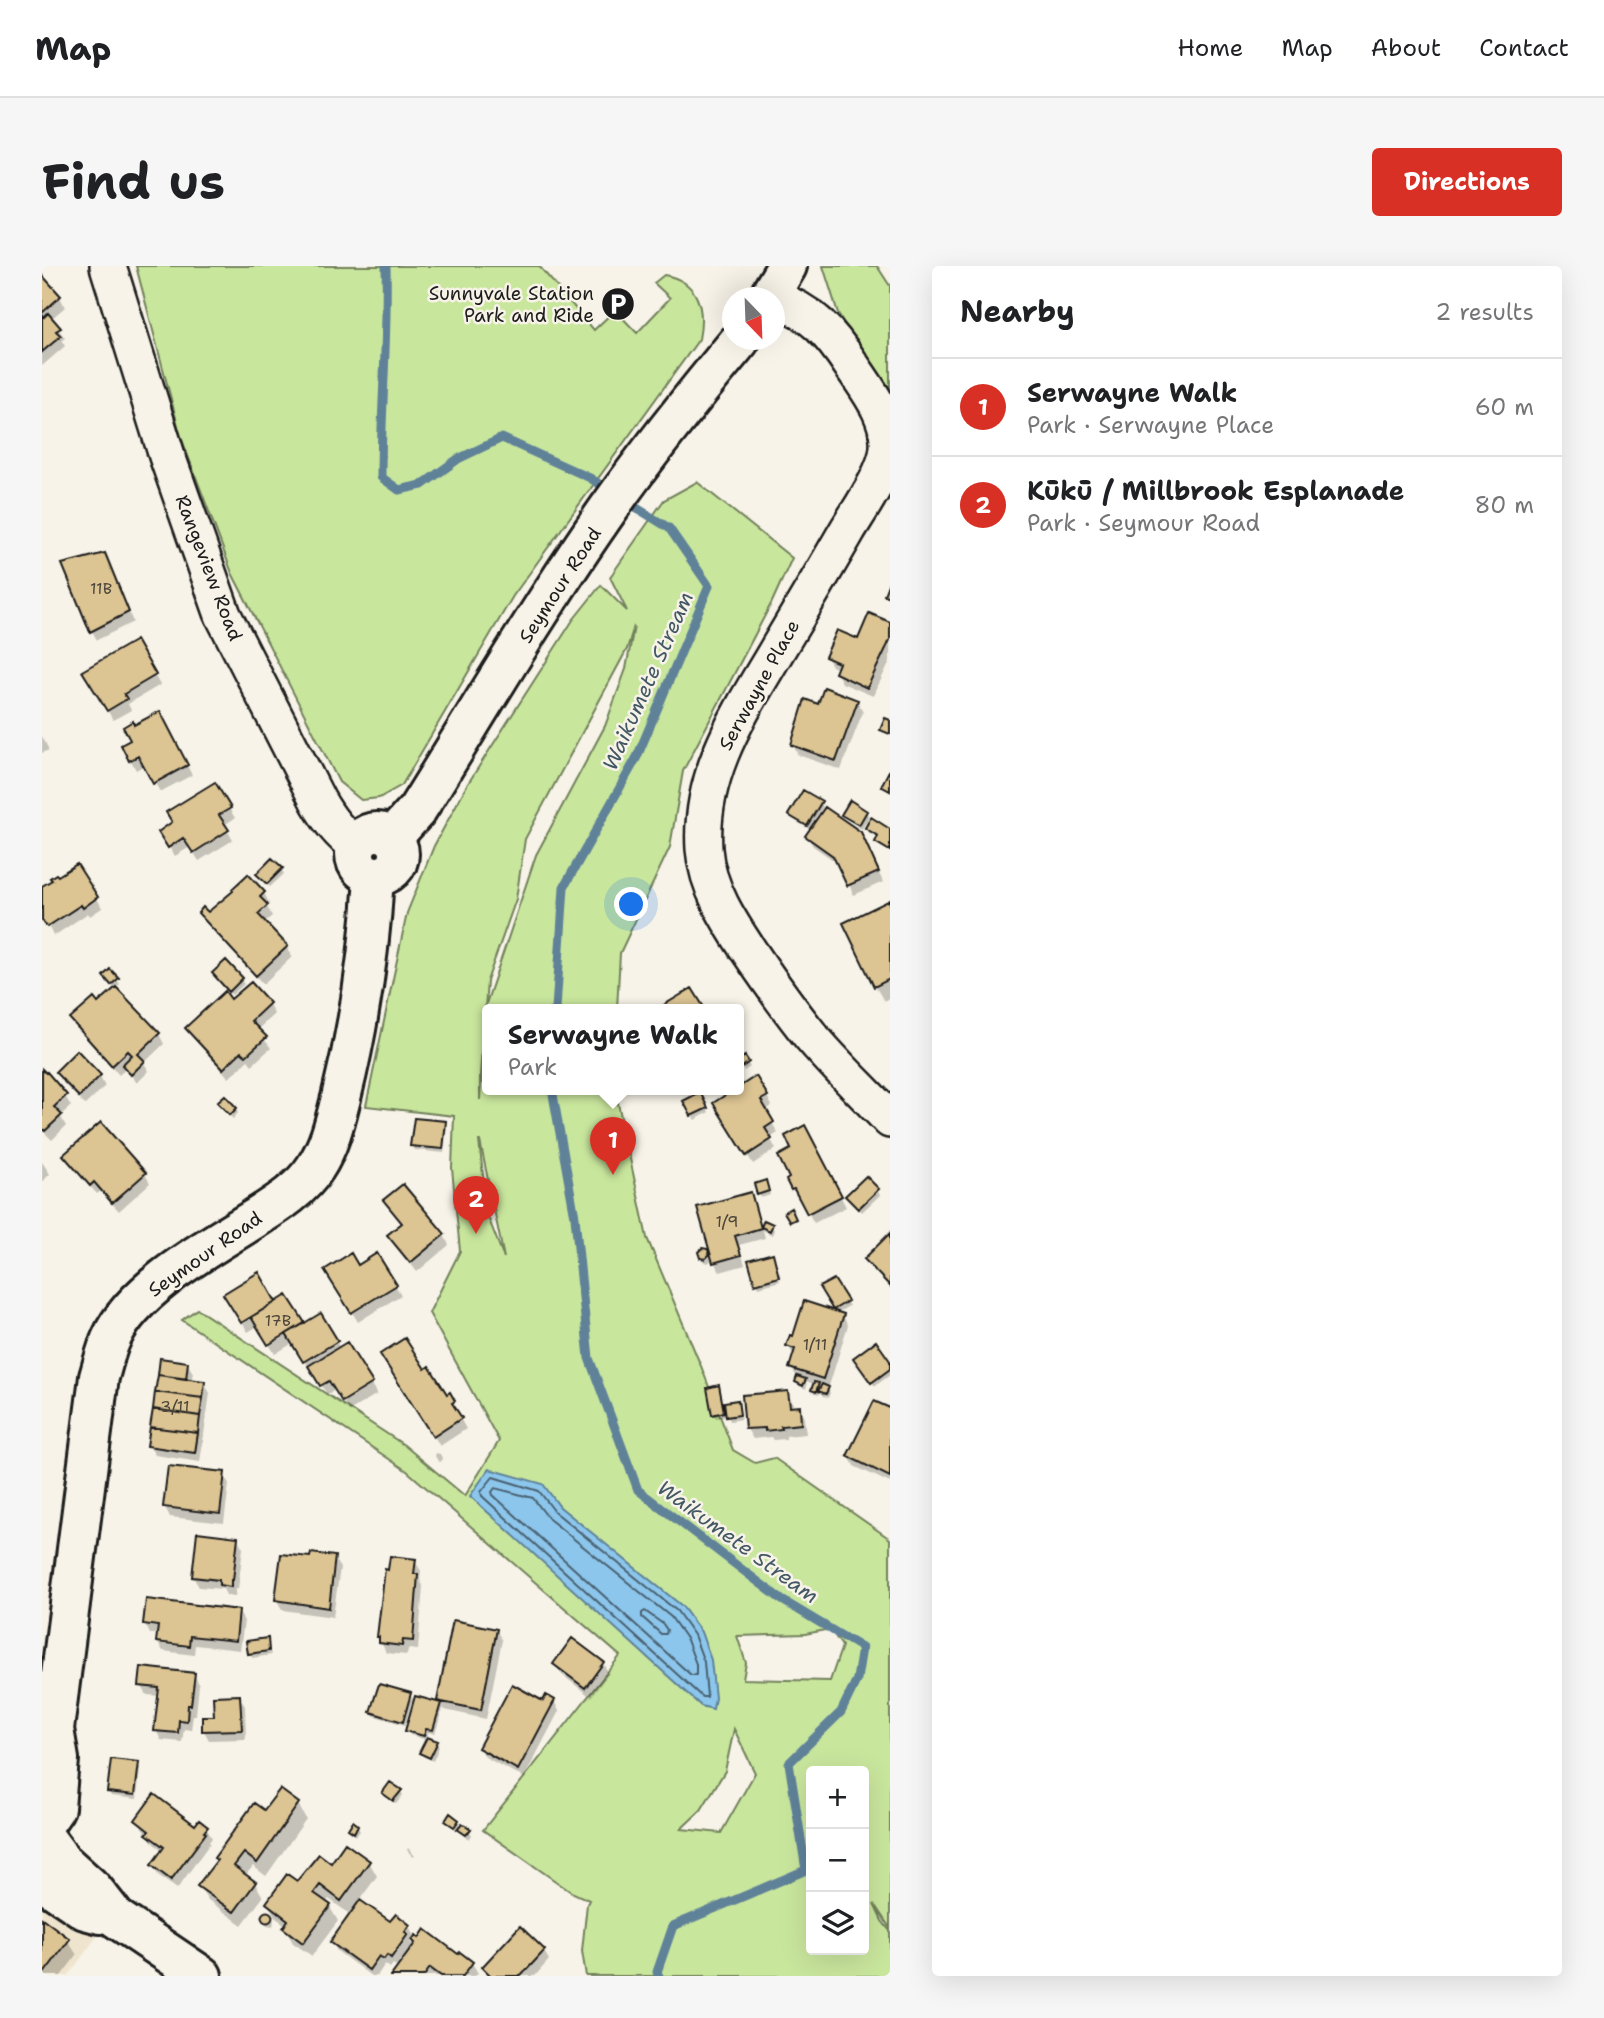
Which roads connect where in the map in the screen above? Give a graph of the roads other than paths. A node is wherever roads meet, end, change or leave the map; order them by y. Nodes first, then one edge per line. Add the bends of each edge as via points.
1 (108, 266) edge
2 (787, 266) edge
3 (776, 287) edge
4 (785, 303) edge
5 (732, 350) edge
6 (374, 854) junction
7 (890, 1120) edge
8 (48, 1737) edge
9 (43, 1827) edge
10 (42, 1881) edge
11 (116, 1918) junction
12 (202, 1976) edge

1 - 6 street, Rangeview Road via 167,457 223,615 329,821 341,835
2 - 3 main road
4 - 7 street, Serwayne Place via 815,319 840,348 880,411 887,429 887,460 717,760 703,818 704,852 713,888 732,925 778,994
5 - 6 main road, Seymour Road via 608,509 417,810
6 - 8 main road, Seymour Road via 370,931 354,1041 325,1151 314,1170 281,1201 136,1302 113,1335 99,1377
8 - 9 main road, Seymour Road via 59,1759 55,1808
9 - 11 main road via 62,1861
10 - 11 main road via 85,1910
11 - 12 main road

